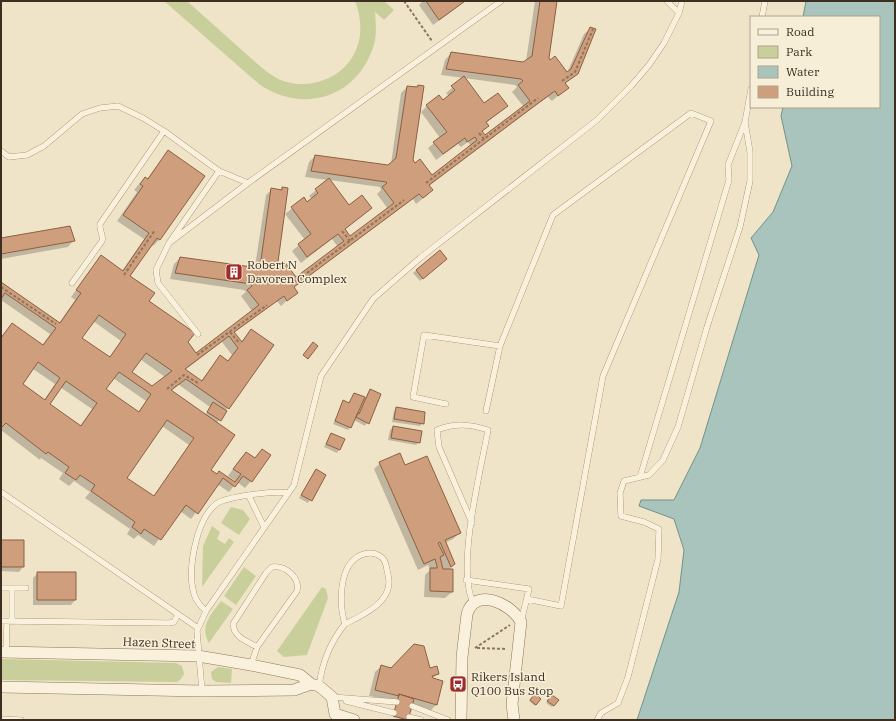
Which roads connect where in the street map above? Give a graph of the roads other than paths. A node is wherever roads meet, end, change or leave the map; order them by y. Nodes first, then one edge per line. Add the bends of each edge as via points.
1 (501, 1) edge
2 (667, 1) edge
3 (682, 1) edge
4 (765, 1) edge
5 (679, 13) junction
6 (762, 16) edge
7 (750, 94) edge
8 (745, 122) junction
9 (164, 131) junction
10 (1, 152) edge
11 (219, 172) junction
12 (248, 183) junction
13 (169, 243) junction
14 (72, 283) dead end
15 (198, 334) dead end
16 (500, 346) junction
17 (446, 404) dead end
18 (486, 411) dead end
19 (640, 477) junction
20 (1, 492) edge
21 (288, 493) junction
22 (249, 496) junction
23 (472, 523) junction
24 (264, 527) junction
25 (466, 580) junction
26 (1, 588) edge
27 (12, 588) junction
28 (26, 588) dead end
29 (527, 600) junction
30 (474, 604) junction
31 (206, 611) junction
32 (178, 614) junction
33 (7, 622) edge
34 (521, 622) junction
35 (345, 624) junction
36 (198, 628) junction
37 (257, 646) junction
38 (3, 652) edge
39 (198, 656) junction
40 (251, 665) junction
41 (315, 685) junction
42 (1, 687) edge
43 (202, 691) junction
44 (332, 697) junction
45 (397, 702) dead end
46 (412, 706) dead end
47 (394, 713) dead end
48 (333, 717) edge
49 (409, 717) dead end
50 (1, 719) edge
51 (21, 720) edge
52 (354, 720) edge
53 (421, 720) edge
54 (448, 720) edge
55 (461, 720) edge
56 (514, 720) edge
57 (597, 720) edge

1 - 12 lane
2 - 5 lane
3 - 5 lane
4 - 6 lane
5 - 21 lane via 649,65 597,120 420,258 373,300 321,376 294,485
7 - 8 lane
8 - 19 lane via 728,165 729,180
8 - 19 lane via 750,152 750,181 740,227 707,327 678,428 663,460 649,475
9 - 10 lane via 118,106 100,108 82,114 44,146 27,155 9,157
9 - 11 lane
9 - 14 lane via 100,224 102,241
11 - 12 lane
11 - 13 lane
12 - 13 lane
13 - 15 lane via 156,270 158,283
16 - 17 lane via 424,335 413,397
16 - 18 lane
16 - 29 lane via 553,215 691,113 711,121 602,376 561,606
19 - 57 lane via 624,480 620,493 622,516 659,529 658,558 628,677 618,703 600,713
20 - 32 lane
21 - 22 lane via 270,492
21 - 24 lane
22 - 24 lane
22 - 31 lane via 224,500 216,504 198,532 192,581 198,603
23 - 23 lane via 488,430 473,425 450,424 436,430 439,447
23 - 25 lane
24 - 31 lane
25 - 29 lane via 529,589
25 - 30 lane
26 - 27 lane
27 - 28 lane
27 - 33 lane
29 - 34 lane
30 - 34 street via 490,599 500,602
30 - 55 street via 468,608 462,657
31 - 36 lane
32 - 33 lane via 174,622 169,623
32 - 36 lane
33 - 38 lane
34 - 56 street via 512,704
35 - 35 lane via 341,610 347,569 355,558 366,553 378,555 386,562 390,583 384,598 358,618
35 - 41 lane via 336,635
36 - 39 lane
37 - 37 lane via 297,591 299,583 296,577 278,566 272,566 266,573 233,624 234,633
37 - 40 lane
38 - 39 street, Hazen Street
39 - 40 street, Hazen Street
39 - 43 lane
40 - 41 street, Hazen Street via 300,675
41 - 43 street via 294,690
41 - 44 street, Hazen Street
42 - 43 street
44 - 45 lane
44 - 47 lane
44 - 48 street
46 - 54 lane
48 - 52 street
49 - 53 lane
50 - 51 lane

